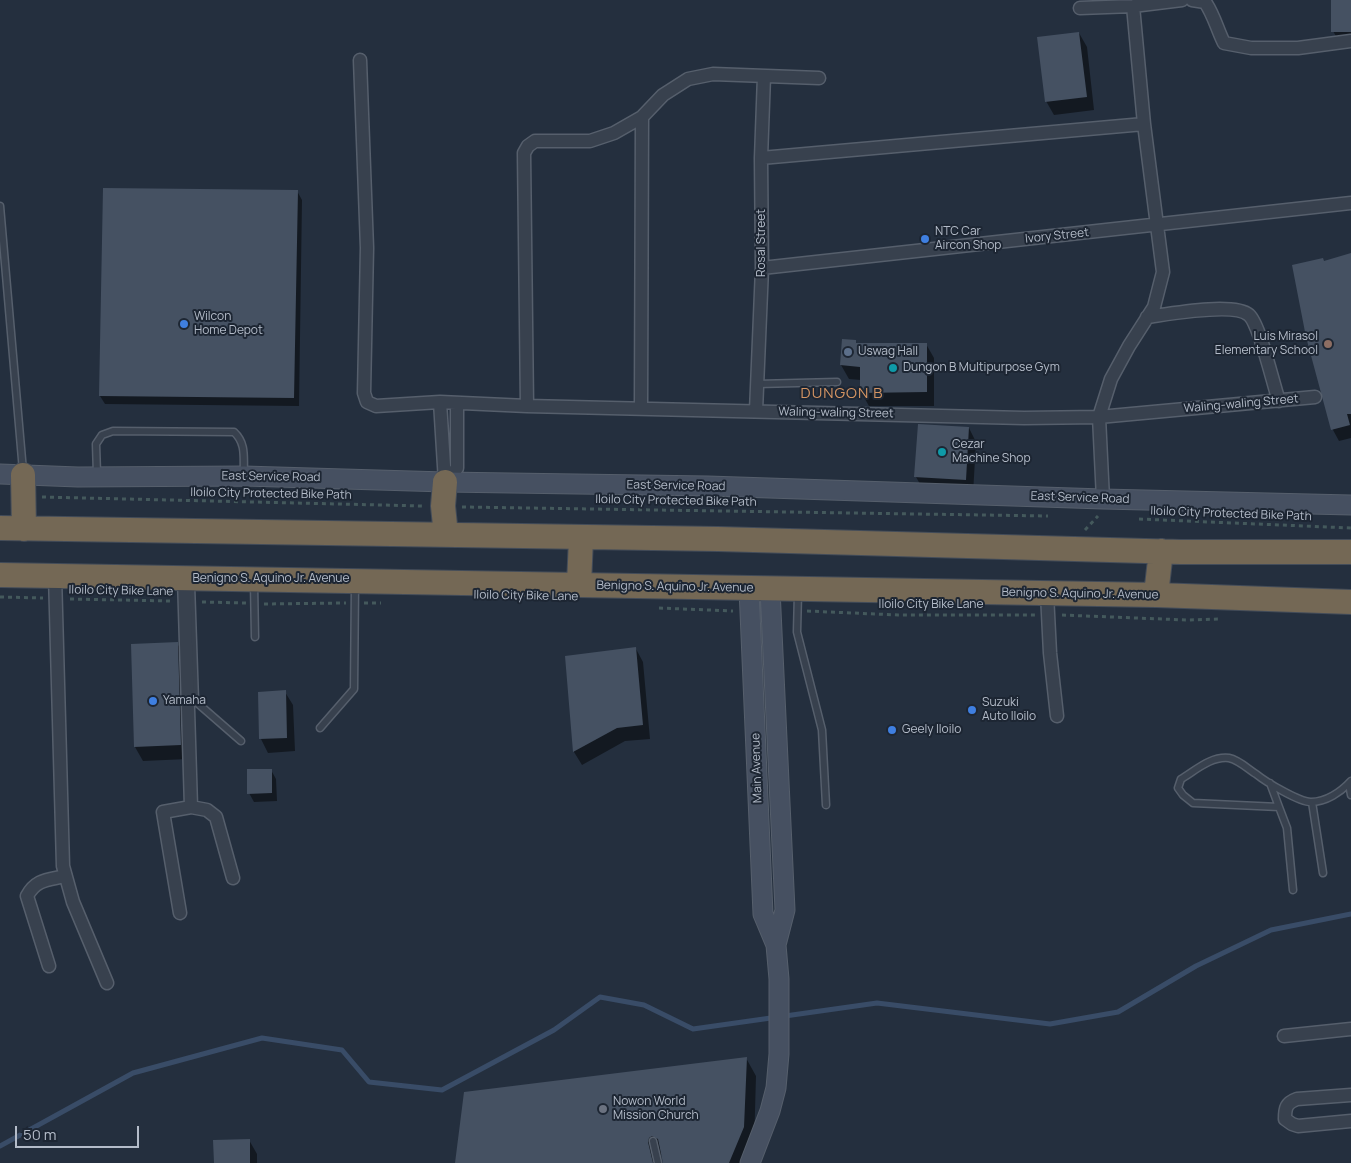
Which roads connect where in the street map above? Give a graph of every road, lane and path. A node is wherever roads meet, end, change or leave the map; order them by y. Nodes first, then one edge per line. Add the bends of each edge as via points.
1 (1182, 0) edge
2 (1192, 0) edge
3 (1133, 6) junction
4 (1080, 8) dead end
5 (1351, 41) edge
6 (360, 60) dead end
7 (764, 76) junction
8 (819, 78) dead end
9 (642, 117) junction
10 (1144, 124) junction
11 (761, 158) junction
12 (1351, 203) edge
13 (0, 208) edge
14 (1156, 226) junction
15 (762, 268) junction
16 (1147, 316) junction
17 (837, 382) dead end
18 (757, 384) junction
19 (1315, 397) dead end
20 (440, 402) junction
21 (1278, 402) junction
22 (457, 404) junction
23 (527, 406) junction
24 (641, 407) junction
25 (756, 411) junction
26 (1099, 417) junction
27 (0, 474) edge
28 (97, 476) junction
29 (244, 476) junction
30 (445, 482) junction
31 (24, 486) junction
32 (1103, 499) junction
33 (1351, 504) edge
34 (444, 506) junction
35 (1048, 516) dead end
36 (1088, 517) dead end
37 (1108, 518) dead end
38 (1137, 519) dead end
39 (0, 528) edge
40 (1351, 528) edge
41 (24, 529) junction
42 (446, 535) junction
43 (581, 538) junction
44 (1161, 551) junction
45 (1351, 552) edge
46 (0, 575) edge
47 (55, 575) junction
48 (254, 578) junction
49 (355, 580) junction
50 (579, 585) junction
51 (188, 590) junction
52 (1156, 595) junction
53 (757, 596) junction
54 (0, 597) edge
55 (55, 599) junction
56 (798, 600) junction
57 (1351, 602) edge
58 (354, 603) junction
59 (384, 603) dead end
60 (254, 604) junction
61 (1048, 604) junction
62 (652, 608) dead end
63 (1224, 619) dead end
64 (255, 637) dead end
65 (1057, 716) dead end
66 (320, 728) dead end
67 (241, 741) dead end
68 (1350, 782) edge
69 (1270, 783) junction
70 (1351, 795) edge
71 (1312, 802) junction
72 (826, 805) dead end
73 (1279, 806) junction
74 (191, 807) junction
75 (1323, 873) dead end
76 (66, 876) junction
77 (233, 878) dead end
78 (1293, 890) dead end
79 (180, 913) dead end
80 (776, 945) junction
81 (49, 966) dead end
82 (107, 983) dead end
83 (1351, 1029) edge
84 (1284, 1036) dead end
85 (1351, 1094) edge
86 (1351, 1121) edge
87 (653, 1141) dead end
88 (658, 1163) edge
89 (750, 1163) edge

1 - 3 street
2 - 5 street via 1205,2 1214,14 1224,43 1251,48 1298,48
3 - 4 street
3 - 10 street
6 - 20 street, Waling-waling Street via 367,248 364,393 367,402 376,406
7 - 8 street
7 - 9 street via 713,74 688,79 663,95
7 - 11 street, Rosal Street
9 - 23 street via 614,133 590,141 535,141 524,153
9 - 24 street
10 - 11 street
10 - 14 street
11 - 15 street, Rosal Street
12 - 14 street, Ivory Street
13 - 31 lane
14 - 15 street, Ivory Street
14 - 16 street via 1163,272 1154,307
15 - 18 street, Rosal Street
16 - 21 street via 1217,309 1241,310 1250,316 1257,330
16 - 26 street via 1111,379
17 - 18 lane
18 - 25 street, Rosal Street
19 - 21 street, Waling-waling Street
20 - 22 street, Waling-waling Street
20 - 30 street
21 - 26 street, Waling-waling Street
22 - 23 street, Waling-waling Street
22 - 30 street via 457,468
23 - 24 street, Waling-waling Street
24 - 25 street, Waling-waling Street
25 - 26 street, Waling-waling Street
26 - 32 street
27 - 31 street, East Service Road
28 - 29 street, East Service Road
28 - 29 lane via 96,444 102,434 113,431 234,432 241,438
28 - 31 street, East Service Road
29 - 30 street, East Service Road
30 - 32 street, East Service Road via 708,486
30 - 34 highway
31 - 34 path, Iloilo City Protected Bike Path
31 - 41 highway
32 - 33 street, East Service Road
34 - 35 path, Iloilo City Protected Bike Path
34 - 42 highway
36 - 37 path
38 - 40 path, Iloilo City Protected Bike Path
39 - 41 highway
41 - 42 highway
42 - 43 highway
43 - 44 highway
43 - 50 highway
44 - 45 highway
44 - 52 highway
46 - 47 highway, Benigno S. Aquino Jr. Avenue
47 - 51 highway, Benigno S. Aquino Jr. Avenue
47 - 55 street
48 - 49 highway, Benigno S. Aquino Jr. Avenue
48 - 51 highway, Benigno S. Aquino Jr. Avenue
48 - 60 lane
49 - 50 highway, Benigno S. Aquino Jr. Avenue
49 - 58 lane
50 - 53 highway, Benigno S. Aquino Jr. Avenue via 714,587
51 - 55 path, Iloilo City Bike Lane
51 - 60 path, Iloilo City Bike Lane
51 - 67 lane via 195,701
51 - 74 street
52 - 57 highway, Benigno S. Aquino Jr. Avenue
52 - 61 highway, Benigno S. Aquino Jr. Avenue
53 - 56 highway, Benigno S. Aquino Jr. Avenue
53 - 62 path
53 - 80 street, Main Avenue via 785,910
53 - 80 street, Main Avenue via 763,914
54 - 55 path, Iloilo City Bike Lane
55 - 76 street via 63,866
56 - 61 highway, Benigno S. Aquino Jr. Avenue
56 - 61 path, Iloilo City Bike Lane via 898,615
56 - 72 lane via 797,632 822,730
58 - 59 path, Iloilo City Bike Lane
58 - 60 path, Iloilo City Bike Lane
58 - 66 lane via 354,689
60 - 64 lane
61 - 63 path, Iloilo City Bike Lane via 1186,620
61 - 65 street
68 - 70 lane
68 - 71 lane via 1337,793
69 - 71 lane via 1305,802
69 - 73 lane
69 - 73 lane via 1229,758 1210,760 1181,779 1178,788 1193,803
71 - 75 lane
73 - 78 lane via 1286,828
74 - 77 street via 207,810 216,817
74 - 79 street via 163,812
76 - 81 street via 37,882 27,896
76 - 82 street via 72,902
80 - 89 street, Main Avenue via 779,979 776,1088
83 - 84 street
85 - 86 street via 1297,1099 1285,1108 1285,1119 1298,1126
87 - 88 lane

